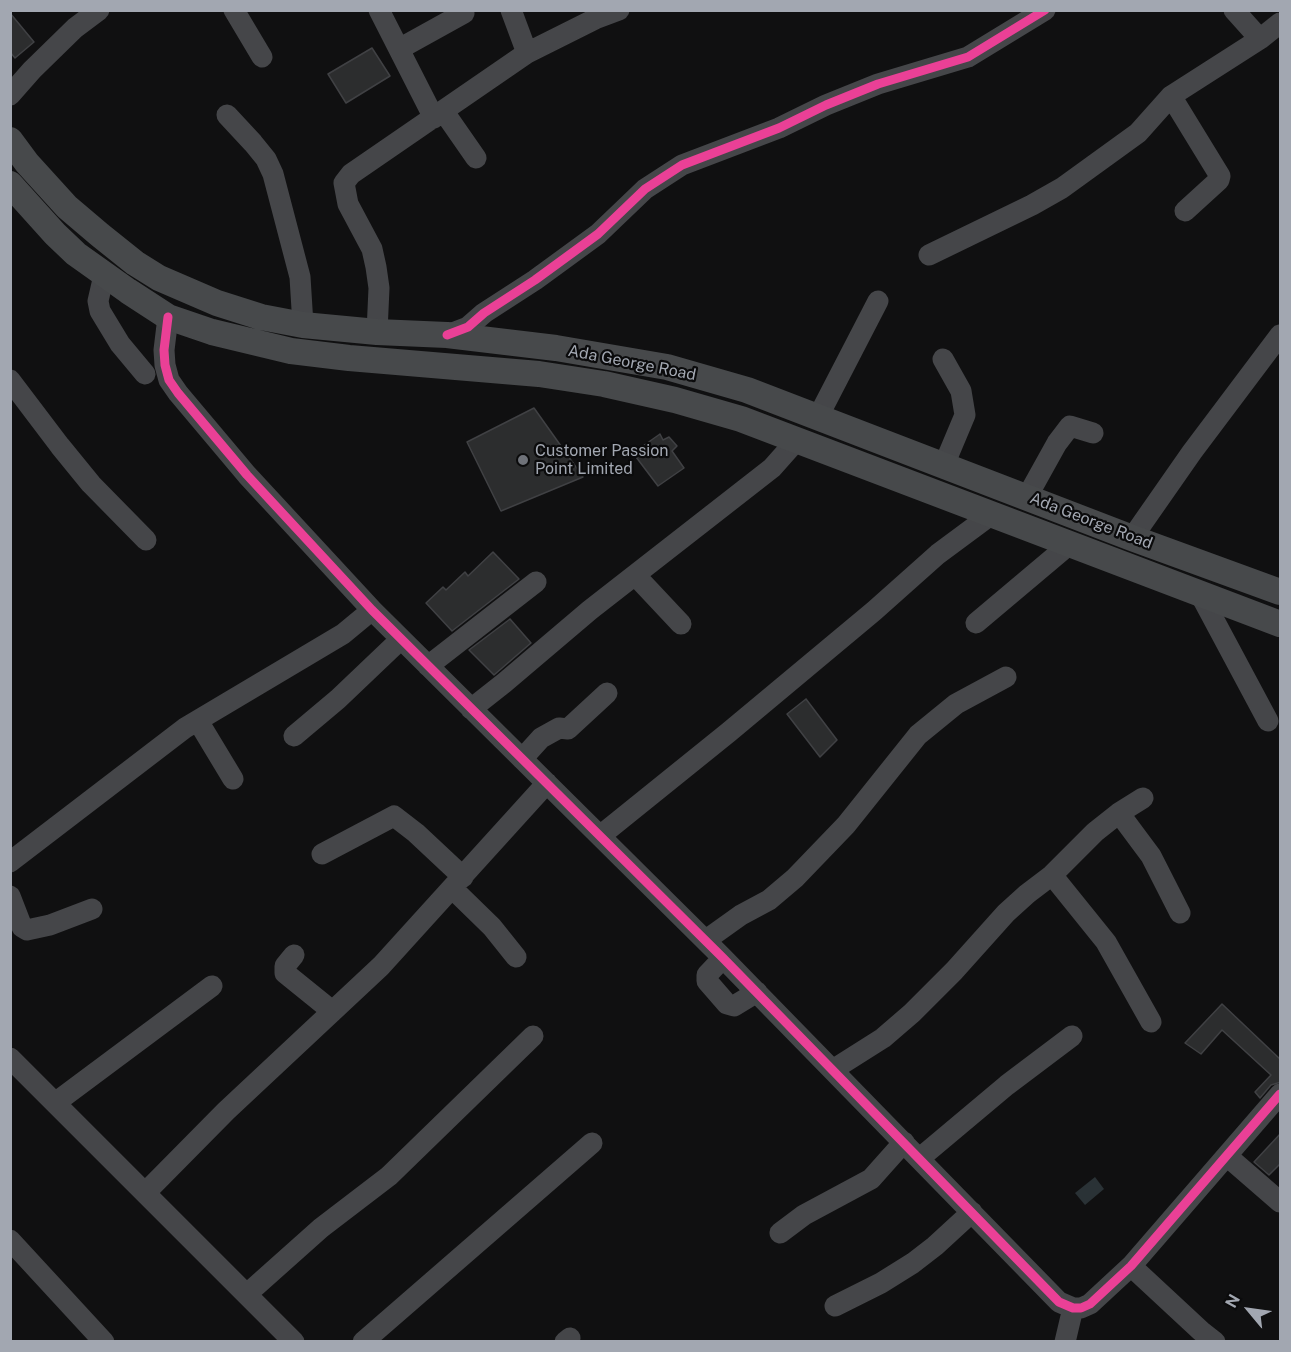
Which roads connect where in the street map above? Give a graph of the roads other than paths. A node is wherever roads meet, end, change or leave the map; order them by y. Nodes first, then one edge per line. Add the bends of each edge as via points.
1 (99, 10) edge
2 (234, 10) edge
3 (380, 10) edge
4 (511, 10) edge
5 (619, 10) edge
6 (1046, 10) edge
7 (1234, 10) edge
8 (464, 13) dead end
9 (1281, 23) edge
10 (1260, 39) junction
11 (399, 49) junction
12 (527, 53) junction
13 (262, 57) dead end
14 (10, 95) edge
15 (1171, 96) junction
16 (228, 115) dead end
17 (439, 115) junction
18 (10, 140) edge
19 (476, 158) dead end
20 (10, 184) edge
21 (1185, 211) dead end
22 (929, 255) dead end
23 (104, 275) junction
24 (878, 301) dead end
25 (168, 317) junction
26 (303, 325) junction
27 (377, 332) junction
28 (1281, 334) edge
29 (447, 335) junction
30 (943, 360) dead end
31 (145, 374) dead end
32 (10, 380) edge
33 (818, 417) junction
34 (1093, 432) dead end
35 (796, 441) junction
36 (944, 465) junction
37 (1027, 497) junction
38 (992, 514) junction
39 (1132, 538) junction
40 (146, 540) dead end
41 (1071, 543) junction
42 (635, 575) junction
43 (536, 582) dead end
44 (1199, 592) junction
45 (1281, 592) edge
46 (372, 610) junction
47 (976, 623) dead end
48 (681, 624) dead end
49 (1281, 624) edge
50 (401, 639) junction
51 (428, 666) junction
52 (1006, 677) dead end
53 (607, 693) dead end
54 (471, 709) junction
55 (198, 721) junction
56 (1269, 721) dead end
57 (294, 736) dead end
58 (522, 759) junction
59 (234, 779) dead end
60 (547, 783) junction
61 (1143, 798) dead end
62 (1119, 813) junction
63 (600, 836) junction
64 (322, 854) dead end
65 (10, 862) edge
66 (1052, 875) junction
67 (458, 883) junction
68 (10, 896) edge
69 (92, 909) dead end
70 (1180, 913) dead end
71 (706, 940) junction
72 (294, 956) dead end
73 (516, 957) dead end
74 (723, 958) junction
75 (212, 986) dead end
76 (757, 992) junction
77 (332, 1011) junction
78 (1151, 1022) dead end
79 (533, 1036) dead end
80 (1072, 1036) dead end
81 (10, 1058) edge
82 (834, 1069) junction
83 (1281, 1094) edge
84 (55, 1102) junction
85 (904, 1142) junction
86 (592, 1143) dead end
87 (1227, 1156) junction
88 (920, 1158) junction
89 (147, 1192) junction
90 (1281, 1202) edge
91 (972, 1212) junction
92 (780, 1233) dead end
93 (10, 1240) edge
94 (1131, 1266) junction
95 (247, 1294) junction
96 (836, 1306) dead end
97 (1074, 1308) junction
98 (1204, 1338) edge
99 (104, 1341) edge
100 (294, 1341) edge
101 (363, 1341) edge
102 (1065, 1341) edge

1 - 14 street via 75,28
2 - 13 street
3 - 11 street
4 - 12 street
5 - 12 street
6 - 29 street via 968,57 878,84 779,128 681,165 645,189 598,234 544,274 468,327
7 - 10 street
8 - 11 street
9 - 10 street
10 - 15 street
11 - 17 street
12 - 17 street
15 - 21 street via 1220,176
15 - 22 street via 1138,133 1062,188
16 - 26 street via 266,159 273,174 300,277
17 - 19 street
17 - 27 street via 351,174 344,183 348,204 372,249 376,267
18 - 26 main road, Ada George Road via 67,207 135,263 181,289 217,303
20 - 23 main road, Ada George Road via 55,234
23 - 25 main road, Ada George Road
23 - 31 street via 98,301 100,310 120,344
24 - 33 street
25 - 35 main road, Ada George Road via 291,351 539,374 604,384 741,419
25 - 46 street via 165,365 178,393 247,475
26 - 27 main road, Ada George Road
27 - 29 main road, Ada George Road
28 - 39 street
29 - 33 main road, Ada George Road via 667,367 747,390
30 - 36 street via 961,391 964,415
32 - 40 street via 91,484
33 - 36 main road, Ada George Road
34 - 37 street via 1070,426
35 - 38 main road, Ada George Road
35 - 42 street via 772,468
36 - 37 main road, Ada George Road
37 - 39 main road, Ada George Road
38 - 41 main road, Ada George Road
38 - 63 street
39 - 45 main road, Ada George Road
41 - 44 main road, Ada George Road
41 - 47 street
42 - 48 street
42 - 54 street
43 - 51 street
44 - 49 main road, Ada George Road
44 - 56 street
46 - 50 street
46 - 55 street via 343,634
50 - 51 street
50 - 57 street
51 - 54 street
52 - 71 street via 956,704 918,735 846,825 795,878 769,900
53 - 58 street via 568,729 559,728 541,738
54 - 58 street
55 - 59 street
55 - 65 street
58 - 60 street
60 - 63 street
60 - 67 street
61 - 62 street
62 - 66 street
62 - 70 street via 1151,856
63 - 71 street
64 - 67 street via 394,816
66 - 78 street via 1106,942
66 - 82 street via 1006,913 954,971 883,1038
67 - 73 street
67 - 77 street via 381,966
68 - 69 street via 22,927 27,930
71 - 74 street
72 - 77 street via 285,966 285,973
74 - 76 street
74 - 76 street via 707,975 707,981 727,1004 734,1006
75 - 84 street
76 - 82 street
77 - 89 street
79 - 95 street via 389,1176 321,1228
80 - 88 street
81 - 84 street
82 - 85 street
83 - 87 street
84 - 89 street
85 - 88 street
85 - 92 street via 871,1179 804,1215
86 - 101 street
87 - 90 street
87 - 94 street
88 - 91 street
89 - 95 street
91 - 96 street via 913,1263
91 - 97 street via 1059,1302
93 - 99 street
94 - 97 street via 1090,1304
94 - 98 street
95 - 100 street
97 - 102 street

